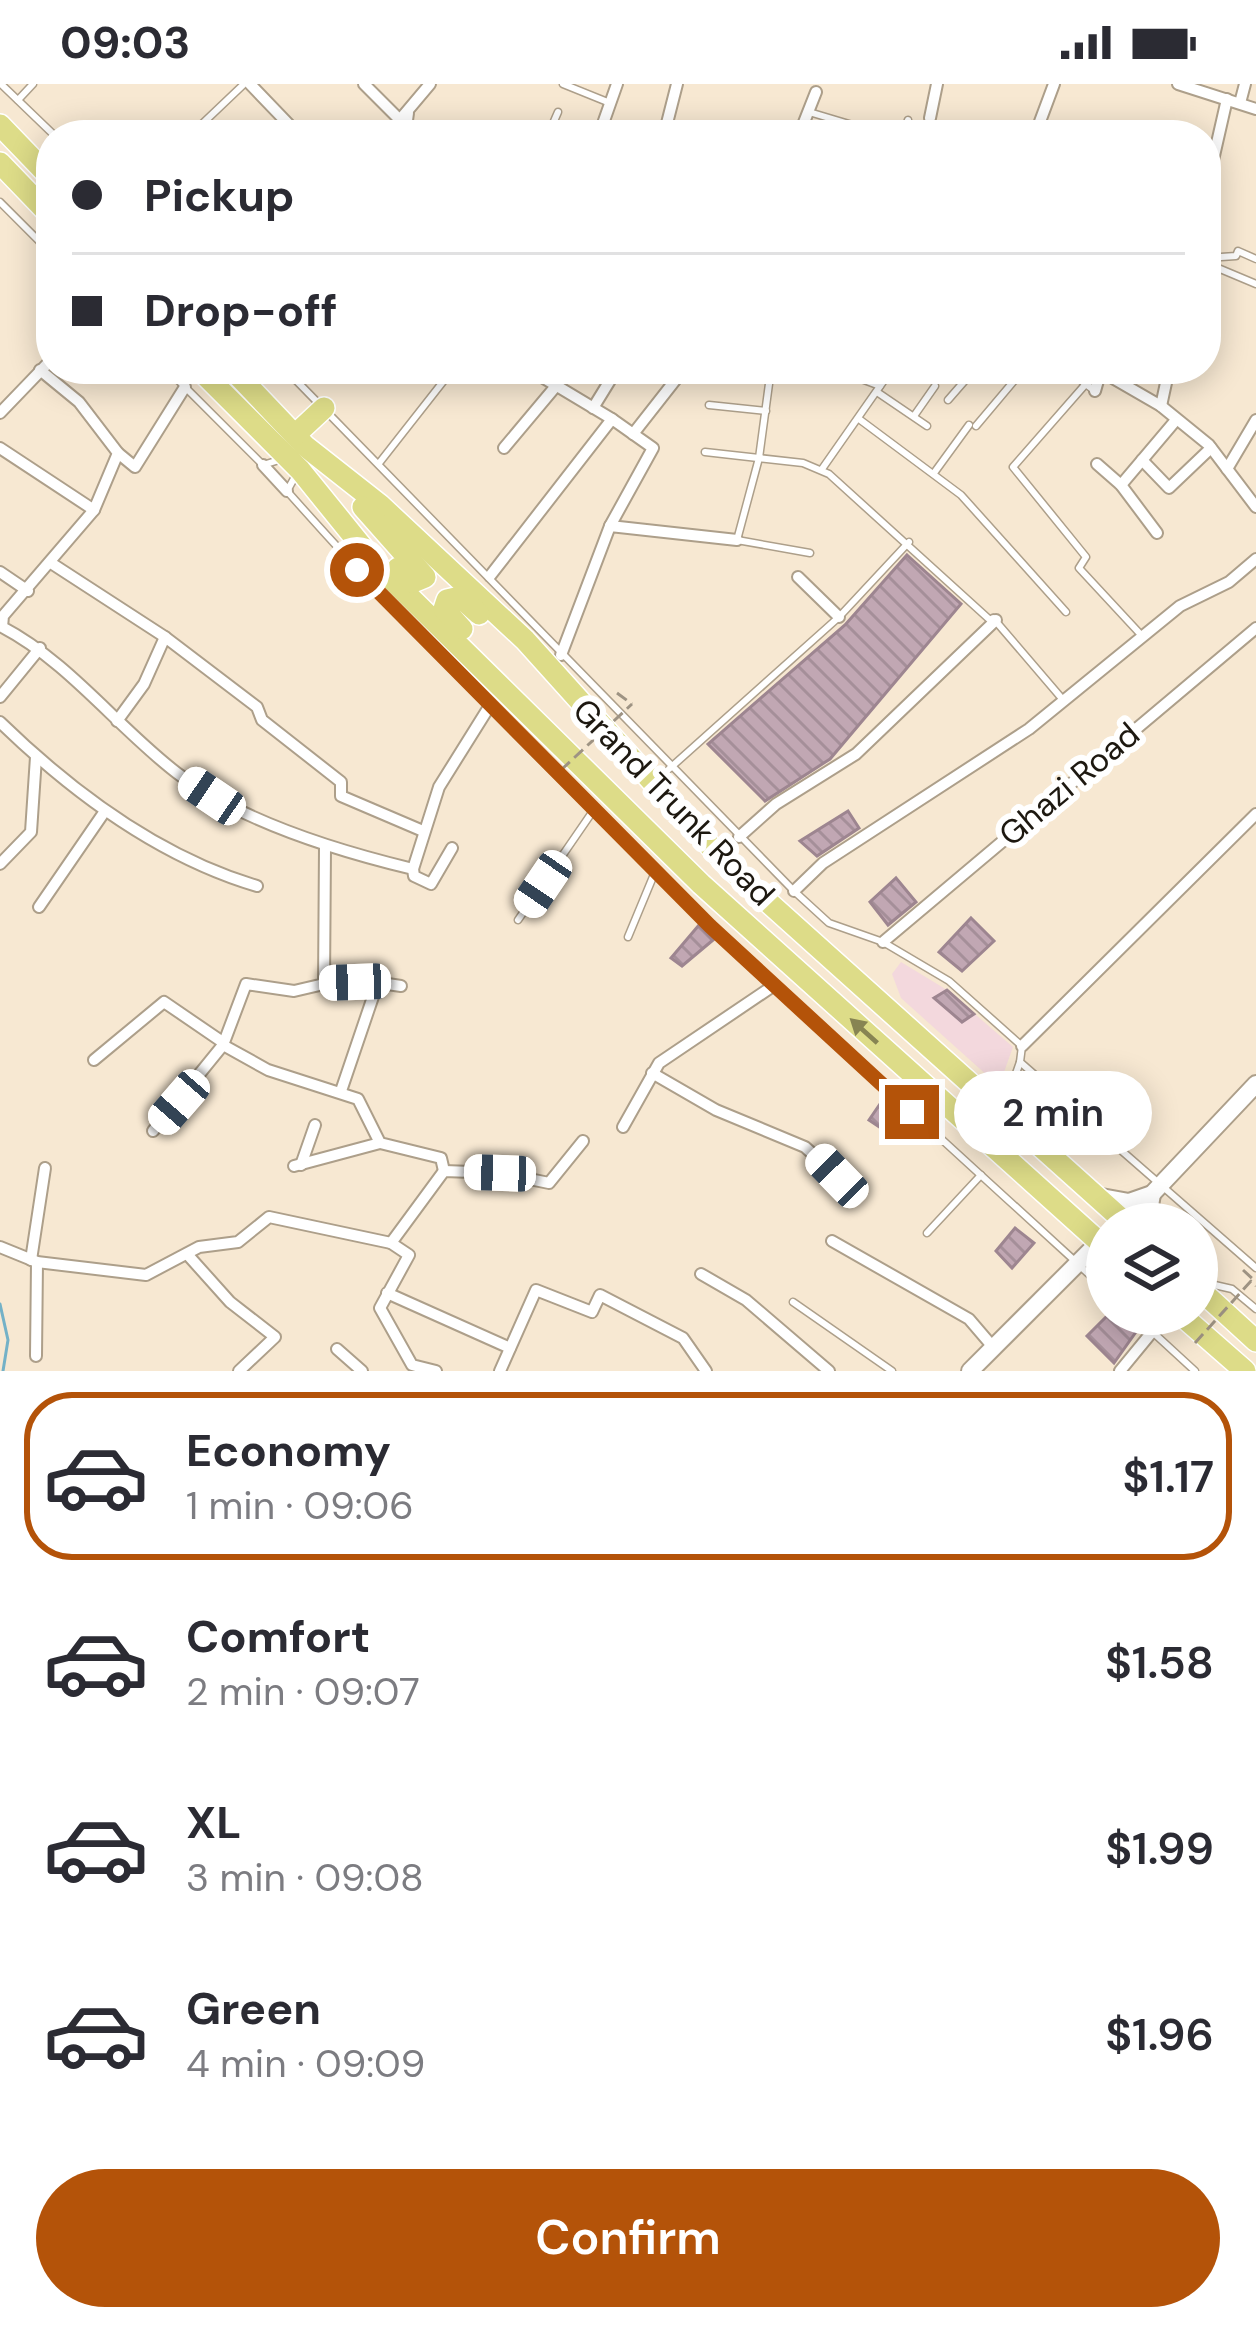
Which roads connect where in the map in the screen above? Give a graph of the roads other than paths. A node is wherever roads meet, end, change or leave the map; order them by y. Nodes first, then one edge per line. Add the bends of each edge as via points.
1 (2, 84) edge
2 (33, 84) edge
3 (247, 84) edge
4 (364, 84) edge
5 (430, 84) edge
6 (563, 84) edge
7 (616, 84) edge
8 (677, 84) edge
9 (937, 84) edge
10 (1054, 84) edge
11 (1178, 84) edge
12 (1245, 84) edge
13 (817, 92) dead end
14 (19, 100) junction
15 (1234, 101) junction
16 (610, 103) junction
17 (1256, 109) edge
18 (809, 111) junction
19 (559, 112) dead end
20 (404, 115) junction
21 (930, 118) dead end
22 (39, 120) edge
23 (206, 120) edge
24 (284, 120) edge
25 (400, 120) edge
26 (404, 120) edge
27 (555, 120) edge
28 (604, 120) edge
29 (668, 120) edge
30 (806, 120) edge
31 (838, 120) edge
32 (1041, 120) edge
33 (0, 124) edge
34 (1221, 141) edge
35 (36, 162) edge
36 (0, 163) edge
37 (36, 200) edge
38 (0, 202) edge
39 (36, 238) edge
40 (1221, 258) edge
41 (1256, 259) edge
42 (1221, 267) edge
43 (1256, 284) edge
44 (36, 374) edge
45 (58, 384) edge
46 (188, 384) edge
47 (197, 384) edge
48 (201, 384) edge
49 (244, 384) edge
50 (300, 384) edge
51 (441, 384) edge
52 (553, 384) edge
53 (608, 384) edge
54 (672, 384) edge
55 (770, 384) edge
56 (868, 384) edge
57 (882, 384) edge
58 (962, 384) edge
59 (1010, 384) edge
60 (1085, 384) edge
61 (1093, 384) edge
62 (1122, 384) edge
63 (1166, 384) edge
64 (556, 386) junction
65 (935, 386) dead end
66 (1090, 388) junction
67 (879, 389) junction
68 (948, 400) dead end
69 (709, 405) dead end
70 (1161, 406) junction
71 (324, 408) junction
72 (593, 408) junction
73 (766, 411) junction
74 (0, 413) edge
75 (914, 416) junction
76 (612, 419) junction
77 (859, 419) junction
78 (1176, 420) junction
79 (1256, 420) edge
80 (927, 426) dead end
81 (633, 434) junction
82 (0, 448) edge
83 (504, 448) dead end
84 (1211, 448) junction
85 (297, 452) junction
86 (705, 452) dead end
87 (118, 453) junction
88 (759, 458) junction
89 (1142, 460) junction
90 (380, 462) junction
91 (1097, 464) dead end
92 (262, 465) junction
93 (822, 470) junction
94 (1227, 470) junction
95 (934, 473) junction
96 (1121, 485) junction
97 (287, 490) junction
98 (318, 490) junction
99 (1256, 507) edge
100 (94, 510) junction
101 (610, 526) junction
102 (1157, 533) dead end
103 (737, 541) junction
104 (909, 542) junction
105 (810, 553) dead end
106 (1256, 559) edge
107 (50, 563) junction
108 (0, 572) edge
109 (490, 576) junction
110 (798, 577) dead end
111 (28, 591) junction
112 (1066, 611) dead end
113 (838, 617) junction
114 (996, 620) junction
115 (1256, 628) edge
116 (165, 637) junction
117 (1143, 637) junction
118 (40, 649) junction
119 (560, 655) junction
120 (0, 697) edge
121 (1064, 701) junction
122 (489, 707) junction
123 (117, 721) junction
124 (0, 722) edge
125 (618, 748) junction
126 (36, 757) junction
127 (669, 769) junction
128 (600, 780) junction
129 (105, 811) junction
130 (593, 811) junction
131 (1256, 814) edge
132 (422, 831) junction
133 (740, 837) junction
134 (326, 848) junction
135 (452, 848) dead end
136 (0, 863) edge
137 (413, 869) junction
138 (655, 872) junction
139 (257, 886) dead end
140 (794, 891) junction
141 (38, 907) dead end
142 (518, 920) dead end
143 (628, 937) dead end
144 (883, 942) junction
145 (324, 984) junction
146 (376, 985) junction
147 (401, 986) dead end
148 (773, 986) junction
149 (223, 1044) junction
150 (1022, 1046) junction
151 (94, 1060) dead end
152 (1020, 1063) junction
153 (652, 1073) junction
154 (1256, 1084) edge
155 (340, 1091) junction
156 (1002, 1114) junction
157 (315, 1125) dead end
158 (623, 1127) dead end
159 (153, 1131) dead end
160 (583, 1141) dead end
161 (380, 1143) junction
162 (45, 1168) dead end
163 (444, 1171) junction
164 (981, 1175) junction
165 (837, 1176) dead end
166 (1157, 1189) junction
167 (1095, 1196) junction
168 (1103, 1203) edge
169 (1153, 1203) edge
170 (1086, 1230) edge
171 (927, 1233) dead end
172 (832, 1241) dead end
173 (391, 1243) junction
174 (0, 1247) edge
175 (187, 1254) junction
176 (1086, 1257) edge
177 (34, 1261) junction
178 (1078, 1263) junction
179 (1256, 1268) edge
180 (1086, 1271) edge
181 (701, 1274) dead end
182 (1218, 1287) edge
183 (387, 1293) junction
184 (793, 1302) dead end
185 (1218, 1304) edge
186 (1256, 1309) edge
187 (1150, 1335) edge
188 (1155, 1335) edge
189 (1204, 1335) edge
190 (1256, 1341) edge
191 (993, 1347) junction
192 (509, 1348) junction
193 (337, 1349) dead end
194 (35, 1356) dead end
195 (410, 1368) edge
196 (238, 1371) edge
197 (362, 1371) edge
198 (436, 1371) edge
199 (500, 1371) edge
200 (706, 1371) edge
201 (829, 1371) edge
202 (892, 1371) edge
203 (970, 1371) edge
204 (1120, 1371) edge
205 (1195, 1371) edge
206 (1245, 1371) edge

1 - 14 lane
2 - 14 lane
3 - 23 lane
3 - 24 street
4 - 20 street
5 - 20 street
6 - 16 lane
7 - 16 street
8 - 29 street
9 - 21 street
10 - 32 street
11 - 15 street
12 - 15 street
13 - 18 street
14 - 22 lane
15 - 17 street
15 - 34 street
16 - 28 street
18 - 30 street
18 - 31 lane
19 - 27 lane
20 - 25 street
20 - 26 street
33 - 35 highway
36 - 37 highway
38 - 39 lane
40 - 41 lane via 1238,251
42 - 43 lane
44 - 74 street
45 - 87 street
46 - 87 street via 135,467
47 - 92 lane
48 - 85 highway, Grand Trunk Road
49 - 85 highway, Grand Trunk Road
50 - 71 lane
51 - 90 lane
52 - 64 street
53 - 72 street
54 - 81 street
55 - 73 lane
56 - 67 lane
57 - 67 lane
58 - 68 lane
59 - 95 lane
60 - 66 lane
61 - 66 street
62 - 70 street
63 - 70 street
64 - 72 street
64 - 83 street
65 - 75 lane
66 - 117 lane via 1013,467 1087,557 1079,568
67 - 75 lane
67 - 77 lane
69 - 73 lane
70 - 78 street
71 - 85 highway
71 - 90 lane
72 - 76 street
73 - 88 lane
75 - 80 lane
76 - 81 street
76 - 109 street
77 - 93 lane
77 - 95 lane
78 - 84 street
78 - 89 street
79 - 94 street
81 - 101 street via 653,448
82 - 100 street
84 - 89 street via 1169,488
84 - 94 street
85 - 92 lane
85 - 97 lane
85 - 98 highway, Grand Trunk Road
85 - 98 highway via 424,570 423,581 411,581
85 - 125 highway, Grand Trunk Road via 459,575
86 - 88 lane
87 - 100 street
88 - 93 lane
88 - 103 lane
89 - 96 street
90 - 109 lane
91 - 96 street
92 - 97 street
93 - 104 lane
94 - 99 street
95 - 112 lane
96 - 102 street
97 - 122 lane
98 - 128 highway, Grand Trunk Road via 376,564
100 - 107 street
101 - 103 street
101 - 119 street
103 - 105 lane
104 - 113 lane
104 - 114 lane
106 - 117 street
107 - 111 street
107 - 116 street
108 - 111 street
109 - 119 lane
110 - 113 street
111 - 118 street via 0,625
113 - 127 lane
114 - 121 lane
114 - 133 street via 856,754
115 - 144 street, Ghazi Road
116 - 123 street
116 - 132 street via 310,753 343,784 341,796
117 - 121 street
118 - 120 street
118 - 123 street
119 - 127 lane
121 - 140 street via 823,863
122 - 130 lane
122 - 132 street via 452,759
123 - 134 street via 212,796
124 - 126 street
125 - 128 highway via 460,597 447,600 446,612
125 - 156 highway, Grand Trunk Road via 730,868
126 - 129 street
126 - 136 street via 31,832
127 - 133 lane
170 -> 128 highway, Grand Trunk Road via 700,884
129 - 139 street via 215,874
129 - 141 street
130 - 138 lane
130 - 142 lane
131 - 150 street
132 - 137 street
133 - 140 lane
134 - 137 street
134 - 145 street
135 - 137 street via 434,884
138 - 143 lane
138 - 148 lane
140 - 144 lane via 830,923
144 - 150 lane via 949,981
145 - 146 street
145 - 149 street via 294,991 246,984
146 - 147 street
146 - 155 street
148 - 153 street
148 - 164 lane
149 - 151 street via 166,1002
149 - 155 street via 268,1070
149 - 159 street
150 - 152 lane
152 - 156 lane
152 - 166 lane
153 - 158 street
153 - 165 street via 805,1147
154 - 166 main road
155 - 161 street via 358,1099
156 - 167 highway, Grand Trunk Road
157 - 161 street via 298,1166
160 - 163 street via 549,1183
161 - 163 street via 441,1158
162 - 177 street
163 - 173 street
164 - 171 lane
164 - 178 lane
166 - 167 main road via 1120,1202
166 - 169 main road
166 - 179 lane
167 - 168 highway, Grand Trunk Road
172 - 191 street via 969,1319
173 - 175 street via 269,1216 238,1242
173 - 183 street via 409,1255
174 - 177 street
175 - 177 street via 146,1275
175 - 196 street via 275,1337
176 - 178 main road
177 - 194 street
178 - 180 lane
178 - 191 main road
181 - 201 street via 746,1300
182 - 186 lane
183 - 192 street
183 - 195 street via 380,1308
184 - 202 lane
185 - 190 highway
187 - 204 street
188 - 205 lane
189 - 206 highway
191 - 203 main road
192 - 199 street
192 - 200 street via 536,1290 592,1312 600,1295 683,1338
193 - 197 street
195 - 198 street

